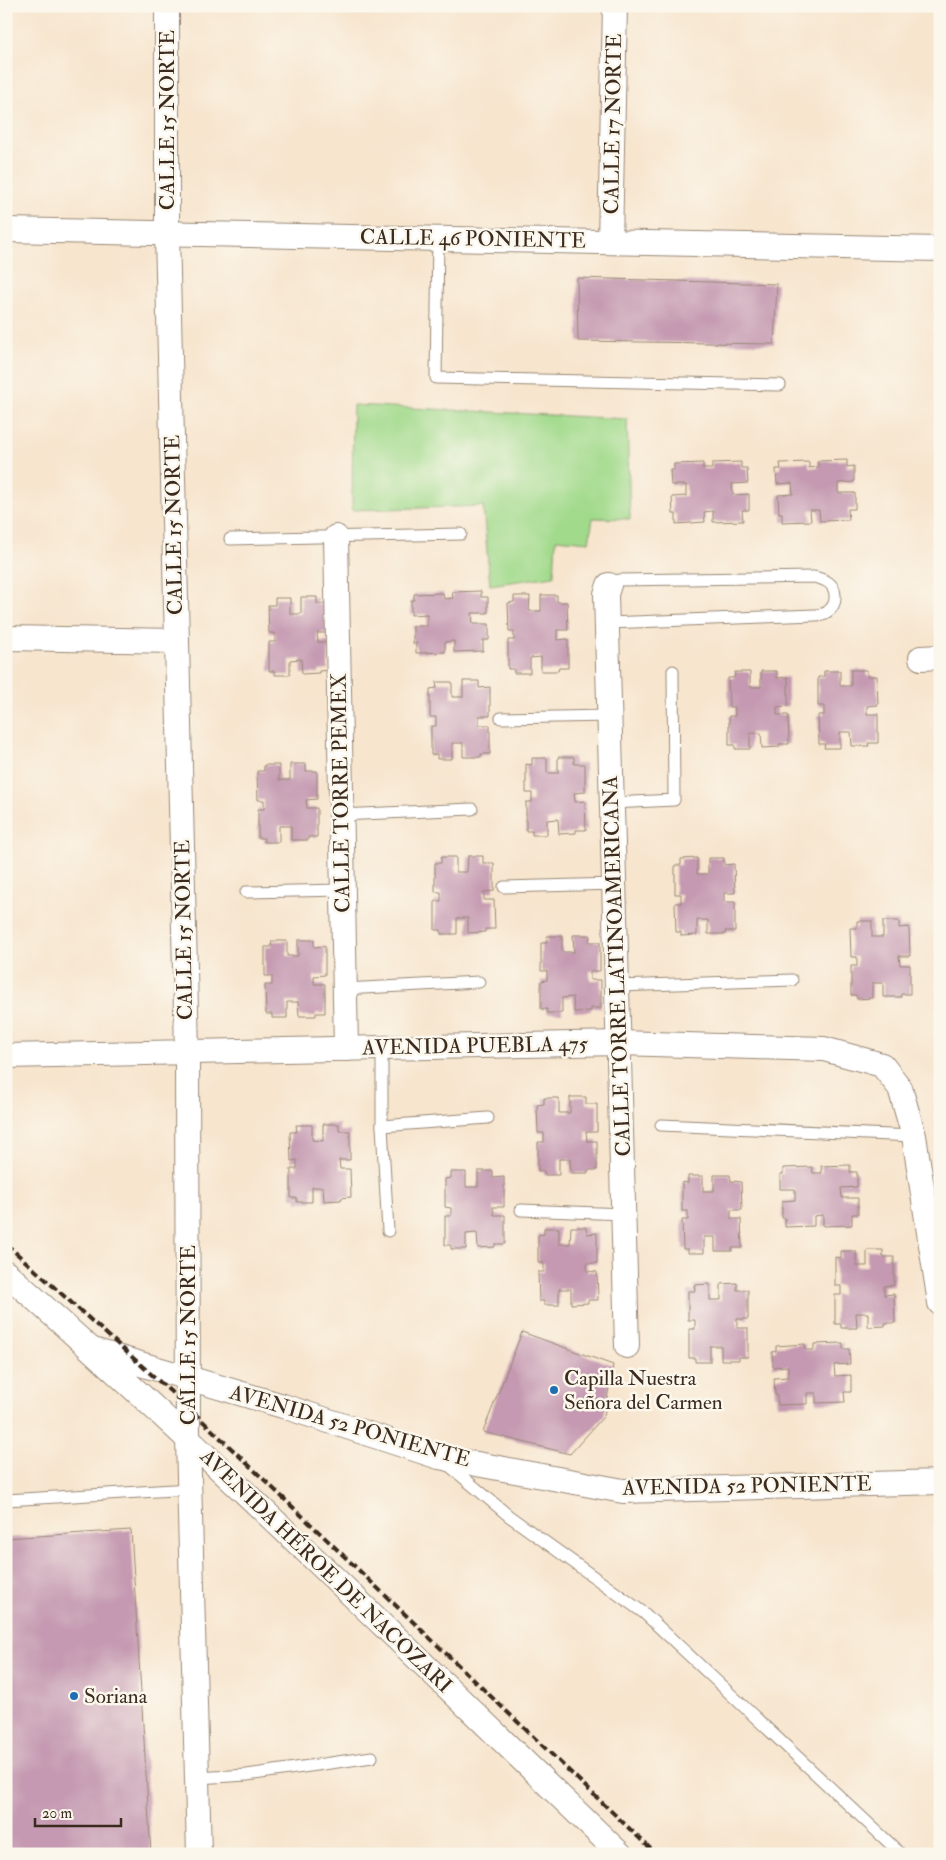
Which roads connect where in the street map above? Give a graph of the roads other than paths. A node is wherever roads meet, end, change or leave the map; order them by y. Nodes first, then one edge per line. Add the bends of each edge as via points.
1 (167, 6) edge
2 (615, 6) edge
3 (6, 230) edge
4 (167, 233) junction
5 (438, 239) junction
6 (610, 242) junction
7 (940, 249) edge
8 (780, 385) dead end
9 (461, 534) dead end
10 (336, 537) junction
11 (230, 539) dead end
12 (609, 585) joint
13 (608, 623) junction
14 (6, 638) edge
15 (177, 641) junction
16 (673, 671) dead end
17 (610, 716) junction
18 (501, 718) dead end
19 (612, 803) junction
20 (472, 809) dead end
21 (341, 815) junction
22 (615, 884) junction
23 (504, 887) dead end
24 (342, 890) junction
25 (246, 892) dead end
26 (792, 980) dead end
27 (479, 982) dead end
28 (618, 986) junction
29 (344, 989) junction
30 (619, 1043) junction
31 (346, 1048) junction
32 (382, 1048) junction
33 (187, 1052) junction
34 (6, 1056) edge
35 (488, 1118) dead end
36 (661, 1125) dead end
37 (382, 1126) junction
38 (914, 1136) junction
39 (521, 1210) dead end
40 (624, 1214) junction
41 (388, 1231) dead end
42 (6, 1273) edge
43 (940, 1304) edge
44 (627, 1346) dead end
45 (93, 1350) junction
46 (189, 1379) junction
47 (188, 1439) junction
48 (439, 1457) junction
49 (940, 1482) edge
50 (190, 1489) junction
51 (6, 1500) edge
52 (372, 1757) dead end
53 (197, 1778) junction
54 (199, 1854) edge
55 (620, 1854) edge
56 (901, 1854) edge

1 - 4 street, CALLE 15 NORTE
2 - 6 street, CALLE 17 NORTE
3 - 4 street, CALLE 46 PONIENTE
4 - 5 street, CALLE 46 PONIENTE
4 - 15 street, CALLE 15 NORTE
5 - 6 street, CALLE 46 PONIENTE
5 - 8 lane via 436,378
6 - 7 street, CALLE 46 PONIENTE
9 - 10 lane
10 - 11 lane
10 - 21 street, CALLE TORRE PEMEX
12 - 13 street, CALLE TORRE LATINOAMERICANA via 606,594
12 - 13 lane via 619,580 814,577 827,581 836,596 834,605 826,613 815,616
13 - 17 street, CALLE TORRE LATINOAMERICANA
14 - 15 street
15 - 33 street, CALLE 15 NORTE
16 - 19 lane via 674,800
17 - 18 lane
17 - 19 street, CALLE TORRE LATINOAMERICANA
19 - 22 street, CALLE TORRE LATINOAMERICANA
20 - 21 lane
21 - 24 street, CALLE TORRE PEMEX
22 - 23 lane
22 - 28 street, CALLE TORRE LATINOAMERICANA
24 - 25 lane
24 - 29 street, CALLE TORRE PEMEX
26 - 28 lane
27 - 29 lane
28 - 30 street, CALLE TORRE LATINOAMERICANA
29 - 31 street, CALLE TORRE PEMEX
30 - 32 street, AVENIDA PUEBLA 475
30 - 38 street, AVENIDA PUEBLA 475 via 824,1049 882,1066 900,1088
30 - 40 street, CALLE TORRE LATINOAMERICANA
31 - 32 street, AVENIDA PUEBLA 475
31 - 33 street, AVENIDA PUEBLA 475
32 - 37 lane
33 - 34 street, AVENIDA PUEBLA 475
33 - 46 street, CALLE 15 NORTE
35 - 37 lane
36 - 38 lane
37 - 41 lane
38 - 43 street
39 - 40 lane
40 - 44 street, CALLE TORRE LATINOAMERICANA
42 - 45 street, AVENIDA HÉROE DE NACOZARI
45 - 46 street, AVENIDA 52 PONIENTE
45 - 47 street, AVENIDA HÉROE DE NACOZARI
46 - 47 street, CALLE 15 NORTE
46 - 48 street, AVENIDA 52 PONIENTE
47 - 50 street, CALLE 15 NORTE
47 - 55 street, AVENIDA HÉROE DE NACOZARI
48 - 49 street, AVENIDA 52 PONIENTE via 623,1491
48 - 56 lane via 509,1516 644,1613
50 - 51 lane
50 - 53 street, CALLE 15 NORTE
52 - 53 lane via 247,1775
53 - 54 street, CALLE 15 NORTE

